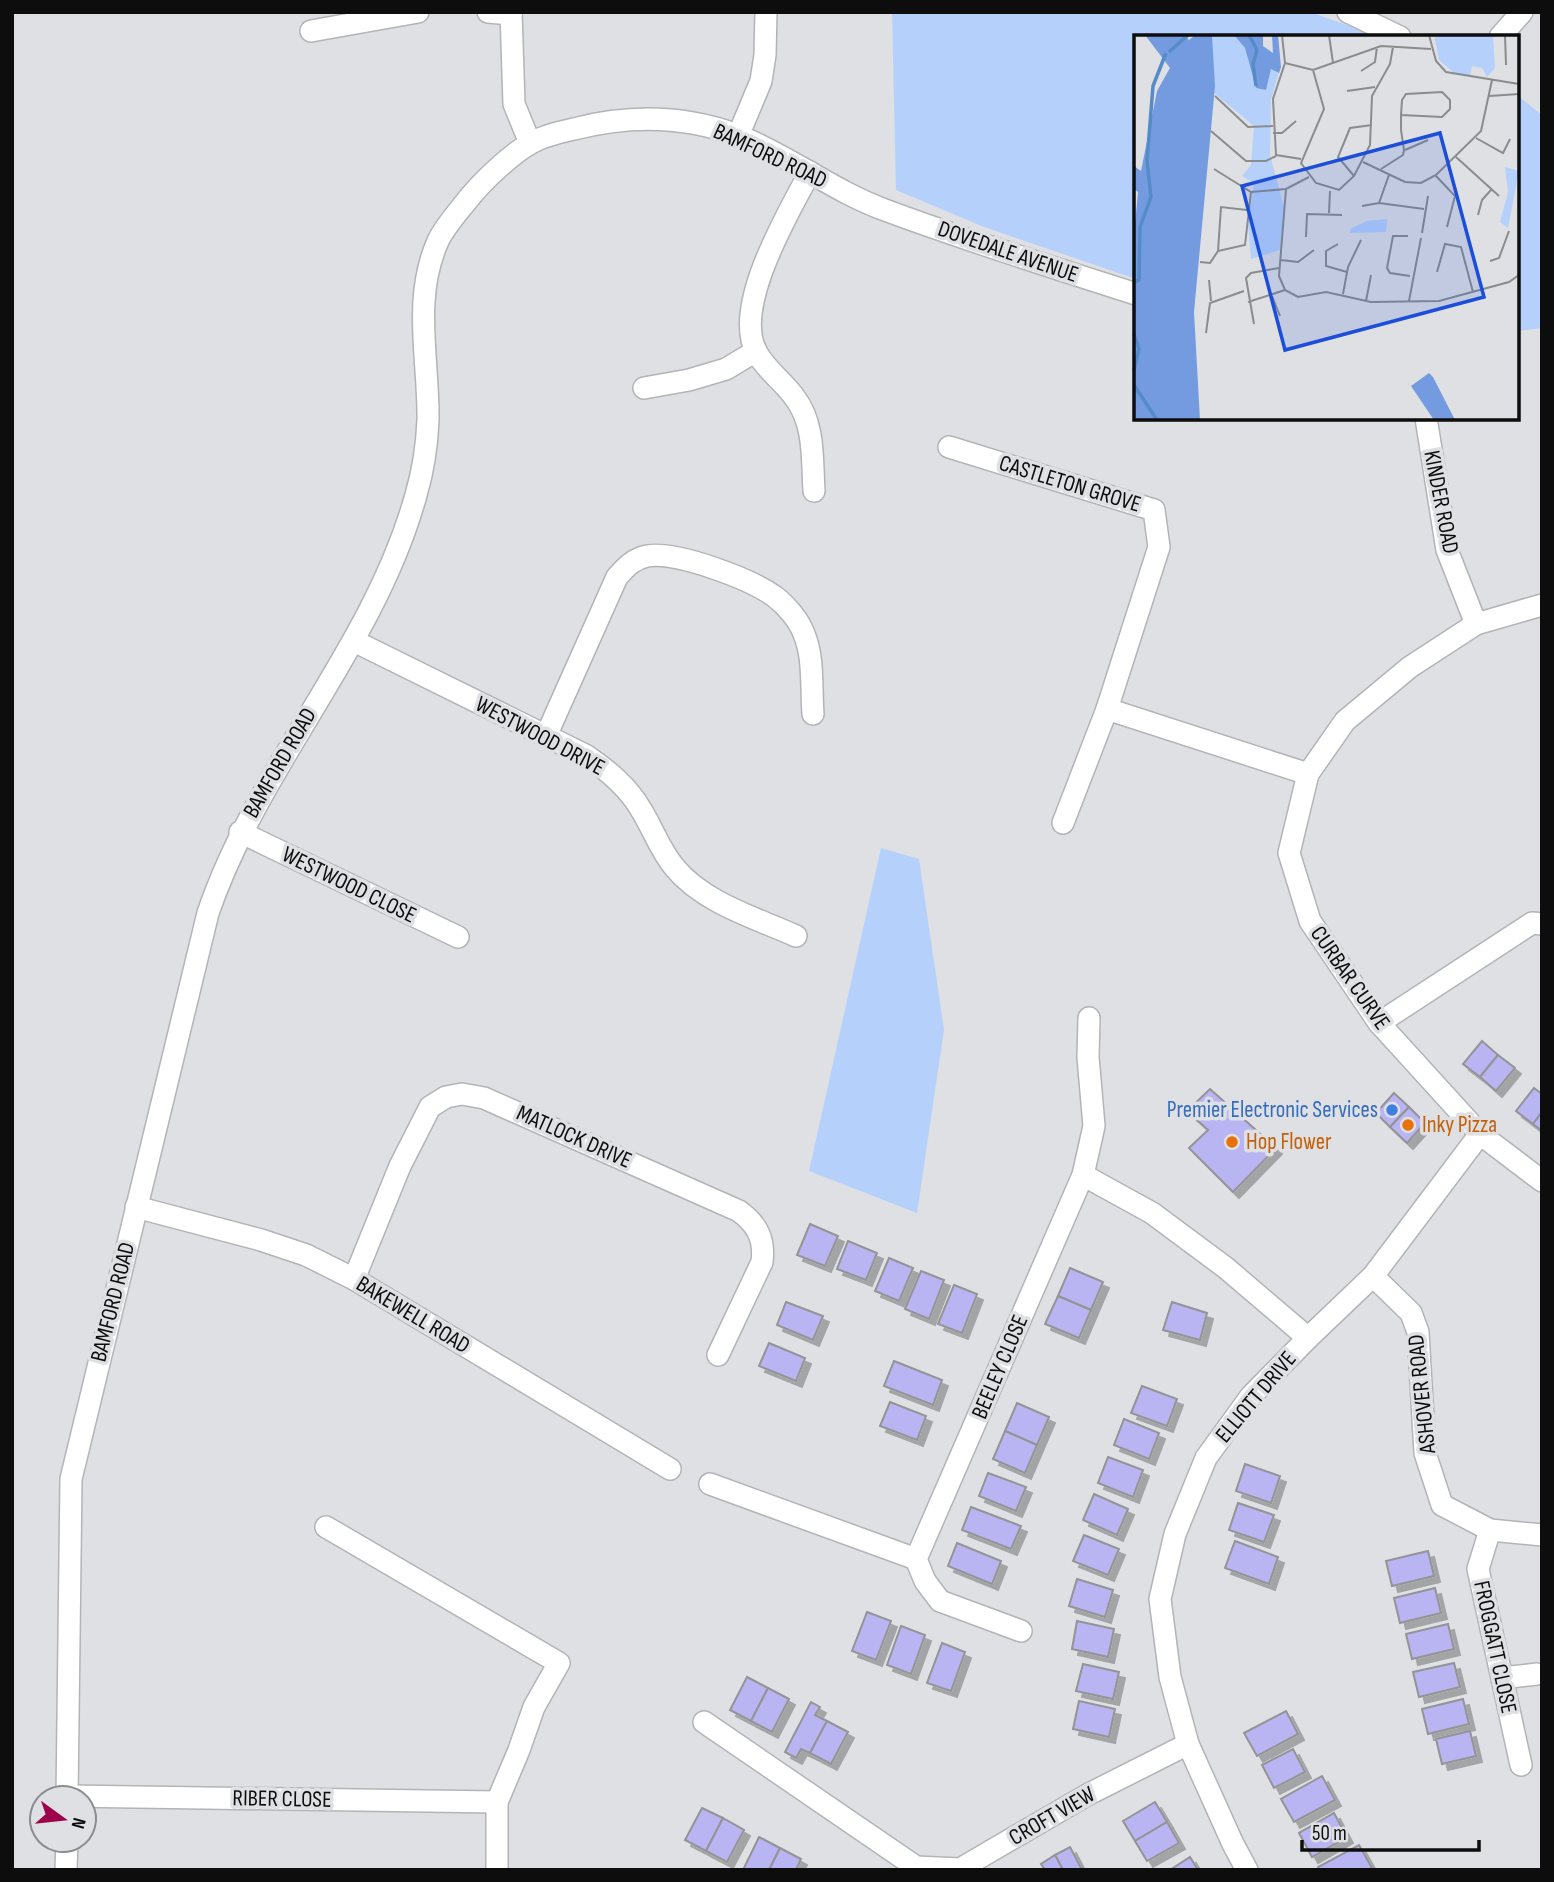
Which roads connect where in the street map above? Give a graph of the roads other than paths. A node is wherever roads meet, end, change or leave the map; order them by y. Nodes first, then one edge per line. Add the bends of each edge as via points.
1 (418, 12) edge
2 (488, 12) edge
3 (766, 12) edge
4 (1348, 12) edge
5 (1522, 12) edge
6 (511, 13) edge
7 (362, 17) edge
8 (311, 31) dead end
9 (1396, 35) edge
10 (1502, 35) edge
11 (738, 136) junction
12 (530, 143) junction
13 (810, 172) junction
14 (881, 209) joint
15 (1134, 294) edge
16 (756, 351) junction
17 (644, 388) dead end
18 (1426, 420) edge
19 (949, 447) dead end
20 (814, 491) dead end
21 (1542, 605) edge
22 (1476, 624) junction
23 (354, 641) junction
24 (1107, 709) junction
25 (813, 714) dead end
26 (546, 736) junction
27 (1308, 774) junction
28 (1063, 823) dead end
29 (240, 832) junction
30 (1542, 924) edge
31 (796, 936) dead end
32 (458, 937) dead end
33 (1090, 1018) dead end
34 (1379, 1023) junction
35 (1480, 1134) junction
36 (1083, 1175) junction
37 (1542, 1181) edge
38 (136, 1207) junction
39 (1373, 1276) junction
40 (355, 1279) junction
41 (1308, 1338) junction
42 (718, 1355) dead end
43 (670, 1469) dead end
44 (710, 1483) dead end
45 (326, 1527) dead end
46 (1490, 1530) junction
47 (1542, 1535) edge
48 (916, 1559) junction
49 (1021, 1631) dead end
50 (1537, 1674) dead end
51 (1502, 1678) junction
52 (704, 1722) dead end
53 (1188, 1744) junction
54 (1521, 1765) dead end
55 (67, 1784) edge
56 (98, 1797) edge
57 (497, 1802) junction
58 (497, 1870) edge
59 (1247, 1870) edge

1 - 7 street
2 - 6 street
3 - 11 street via 761,81
4 - 9 street
5 - 10 street
6 - 12 street via 514,104
7 - 8 street
11 - 12 street, BAMFORD ROAD via 667,119 621,120
11 - 13 street, BAMFORD ROAD
12 - 23 street, BAMFORD ROAD via 483,182 439,239 422,311 428,419 424,462 394,557
13 - 14 street, BAMFORD ROAD
13 - 16 street via 758,279 751,317
14 - 15 street, DOVEDALE AVENUE
16 - 17 street via 726,369
16 - 20 street via 796,398 807,420
18 - 22 street, KINDER ROAD via 1447,550
19 - 24 street, CASTLETON GROVE via 1154,510 1159,547
21 - 22 street, CURBAR CURVE
22 - 27 street, CURBAR CURVE via 1410,667 1345,721
23 - 26 street, WESTWOOD DRIVE
23 - 29 street, BAMFORD ROAD
24 - 27 street
24 - 28 street, CASTLETON GROVE
25 - 26 street via 805,634 774,596 683,558 646,556 629,563 617,577
26 - 31 street, WESTWOOD DRIVE via 609,772 640,808 676,870 691,883
27 - 34 street, CURBAR CURVE via 1289,853 1310,921
29 - 32 street, WESTWOOD CLOSE
29 - 38 street, BAMFORD ROAD via 208,912
30 - 34 street via 1532,923
33 - 36 street, BEELEY CLOSE via 1094,1126
34 - 35 street, CURBAR CURVE
35 - 37 street, CURBAR CURVE
35 - 39 street, ELLIOTT DRIVE
36 - 41 street via 1152,1213
36 - 48 street, BEELEY CLOSE
38 - 40 street, BAKEWELL ROAD via 261,1240
38 - 55 street, BAMFORD ROAD via 71,1479
39 - 41 street, ELLIOTT DRIVE
39 - 46 street, ASHOVER ROAD via 1411,1313 1418,1332 1425,1453 1443,1504
40 - 42 street, MATLOCK DRIVE via 400,1166 430,1107 462,1094 484,1098 739,1210 752,1220 764,1248 762,1262
40 - 43 street, BAKEWELL ROAD
41 - 53 street, ELLIOTT DRIVE via 1251,1396 1206,1458 1175,1534 1160,1599 1170,1677
44 - 48 street
45 - 57 street via 559,1663 534,1707
46 - 47 street, ASHOVER ROAD
46 - 51 street, FROGGATT CLOSE via 1478,1569
48 - 49 street via 940,1601
50 - 51 street
51 - 54 street, FROGGATT CLOSE
52 - 53 street, CROFT VIEW via 916,1867 960,1869
53 - 59 street, ELLIOTT DRIVE
56 - 57 street, RIBER CLOSE
57 - 58 street

